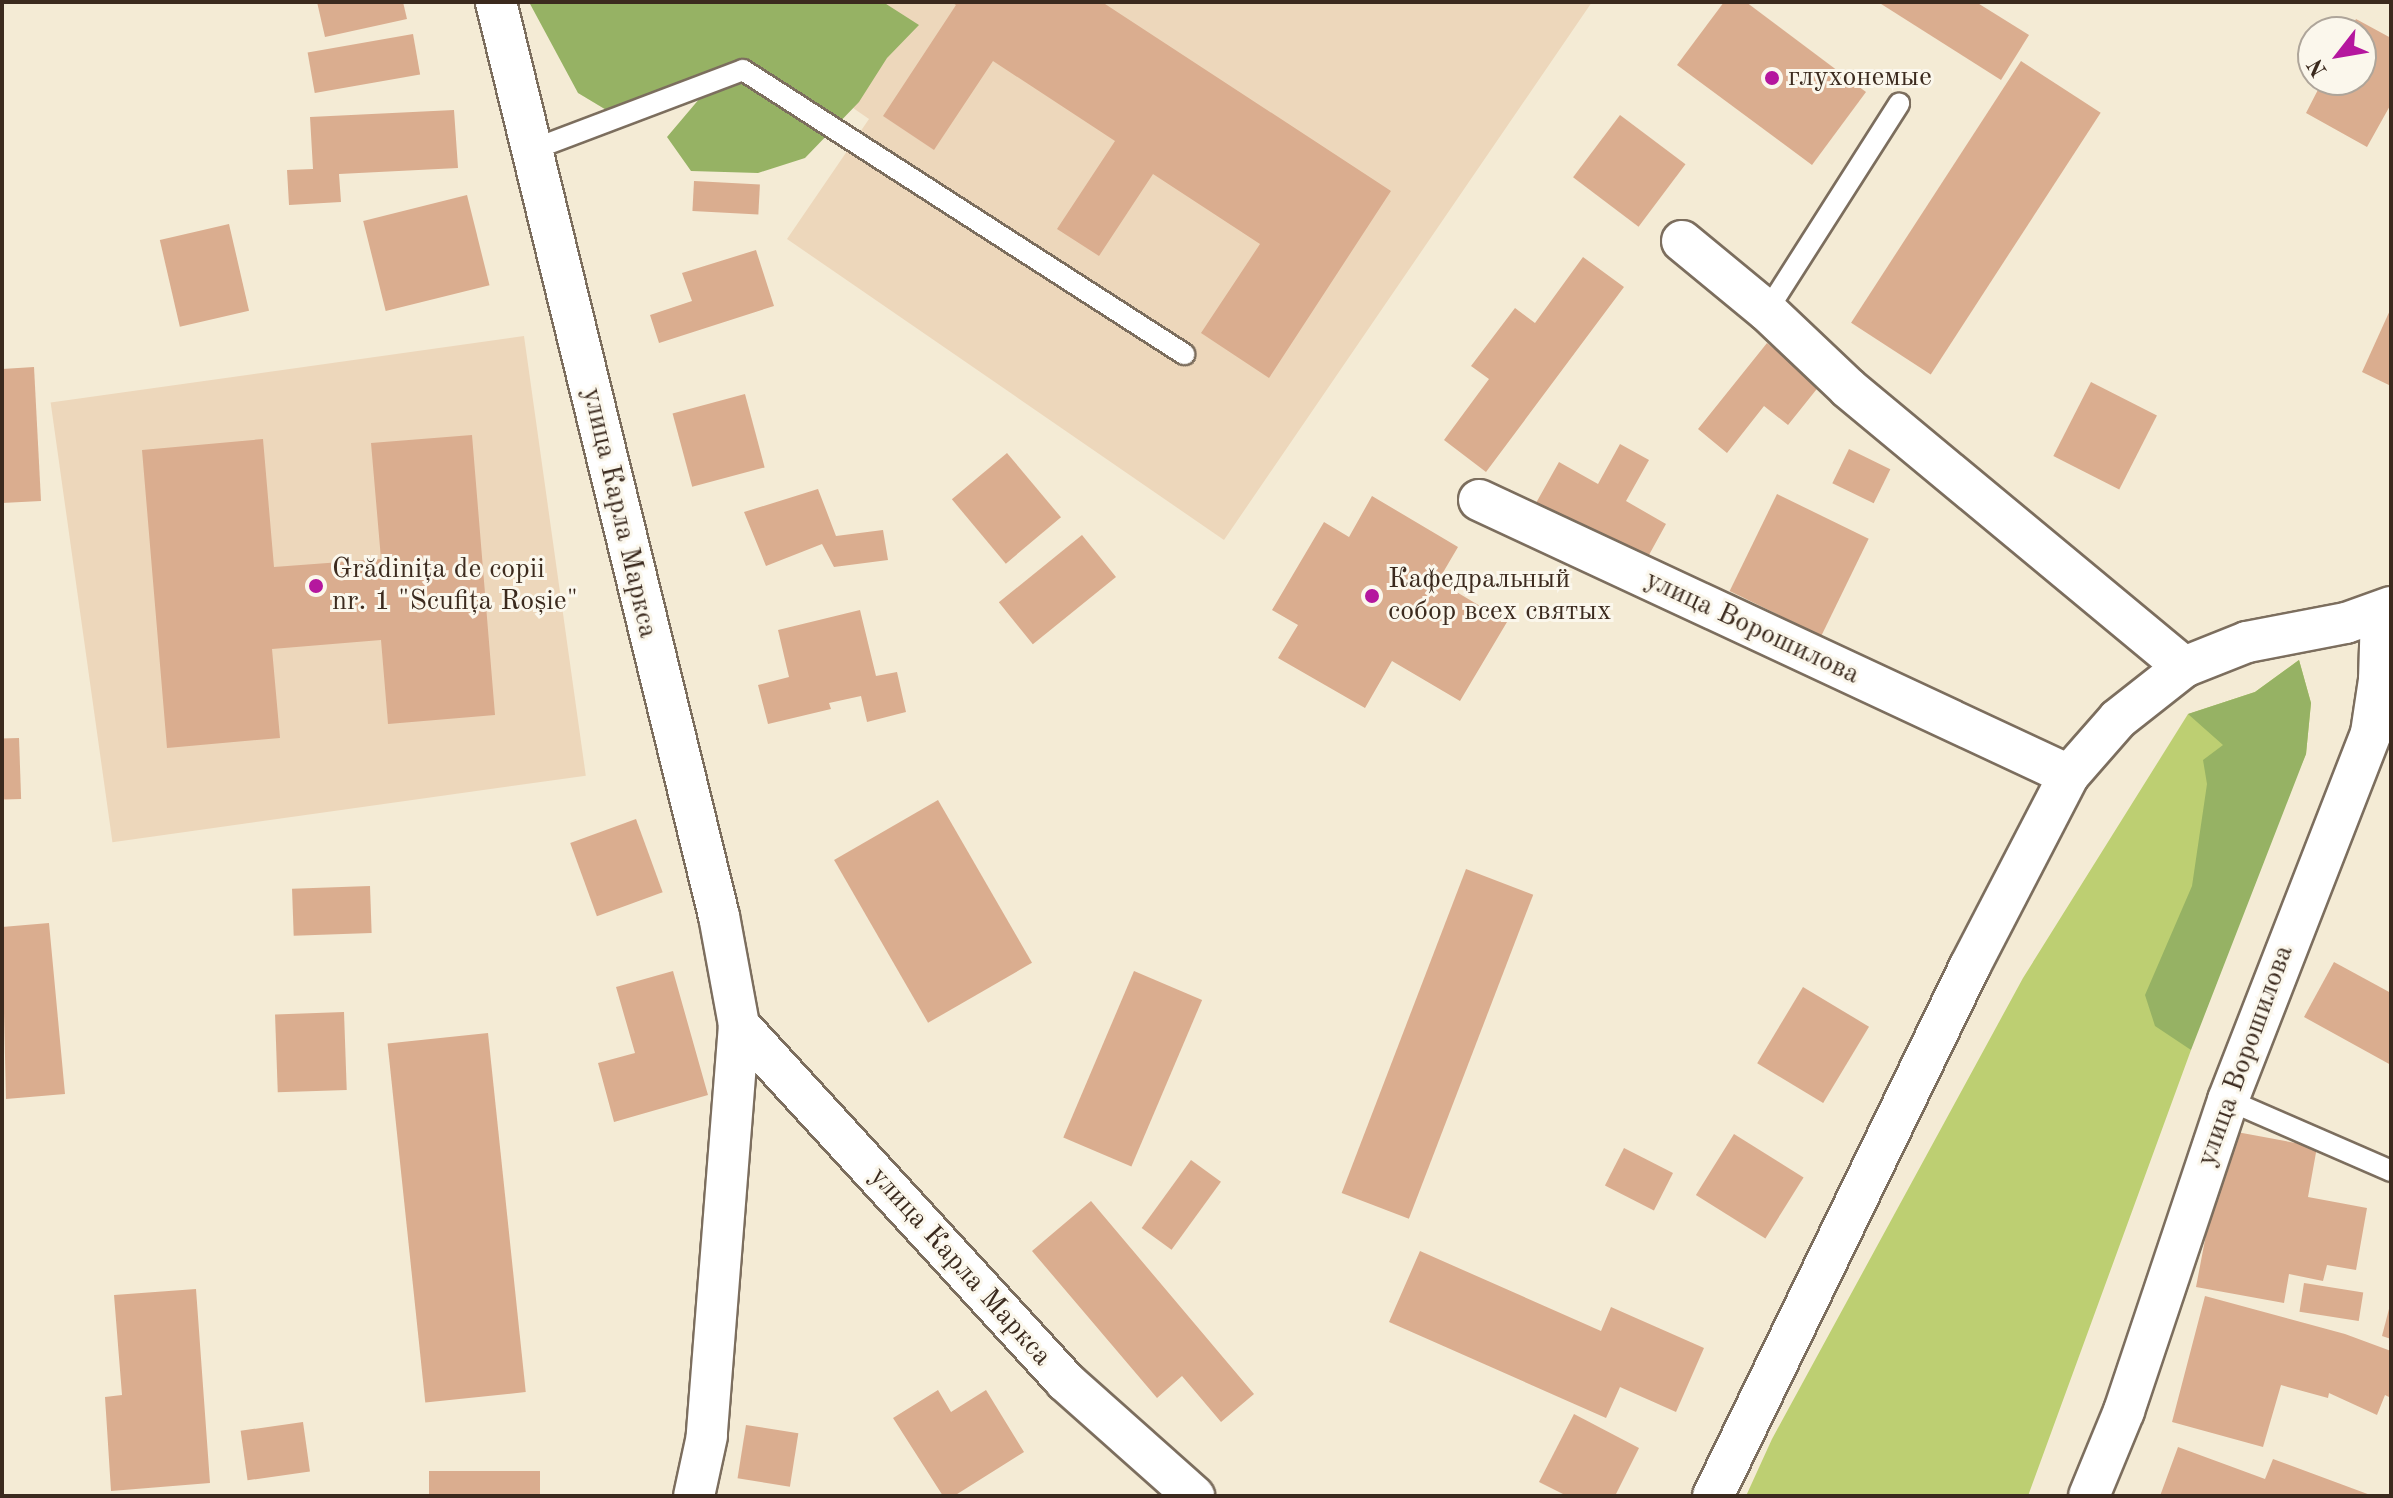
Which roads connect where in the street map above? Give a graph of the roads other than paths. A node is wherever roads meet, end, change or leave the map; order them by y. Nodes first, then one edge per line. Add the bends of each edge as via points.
1 (496, 2) edge
2 (1899, 104) dead end
3 (534, 149) junction
4 (1682, 241) dead end
5 (1767, 311) junction
6 (1184, 354) dead end
7 (1479, 500) dead end
8 (2386, 610) edge
9 (2184, 667) junction
10 (2069, 775) junction
11 (739, 1025) junction
12 (2228, 1100) junction
13 (2391, 1171) edge
14 (694, 1496) edge
15 (1194, 1496) edge
16 (1713, 1496) edge
17 (2089, 1496) edge

1 - 3 street, улица Карла Маркса
2 - 5 lane
3 - 6 lane via 743,70
3 - 11 street, улица Карла Маркса via 719,916
4 - 5 street
5 - 9 street via 1848,388
7 - 10 street, улица Ворошилова
8 - 9 street, улица Ворошилова via 2247,642
8 - 12 street, улица Ворошилова via 2371,733
9 - 10 street, улица Ворошилова via 2118,719
10 - 16 street, улица Ворошилова via 1970,966
11 - 14 street, улица Карла Маркса via 707,1436
11 - 15 street, улица Карла Маркса via 1065,1381
12 - 13 lane
12 - 17 street, улица Ворошилова via 2124,1411

